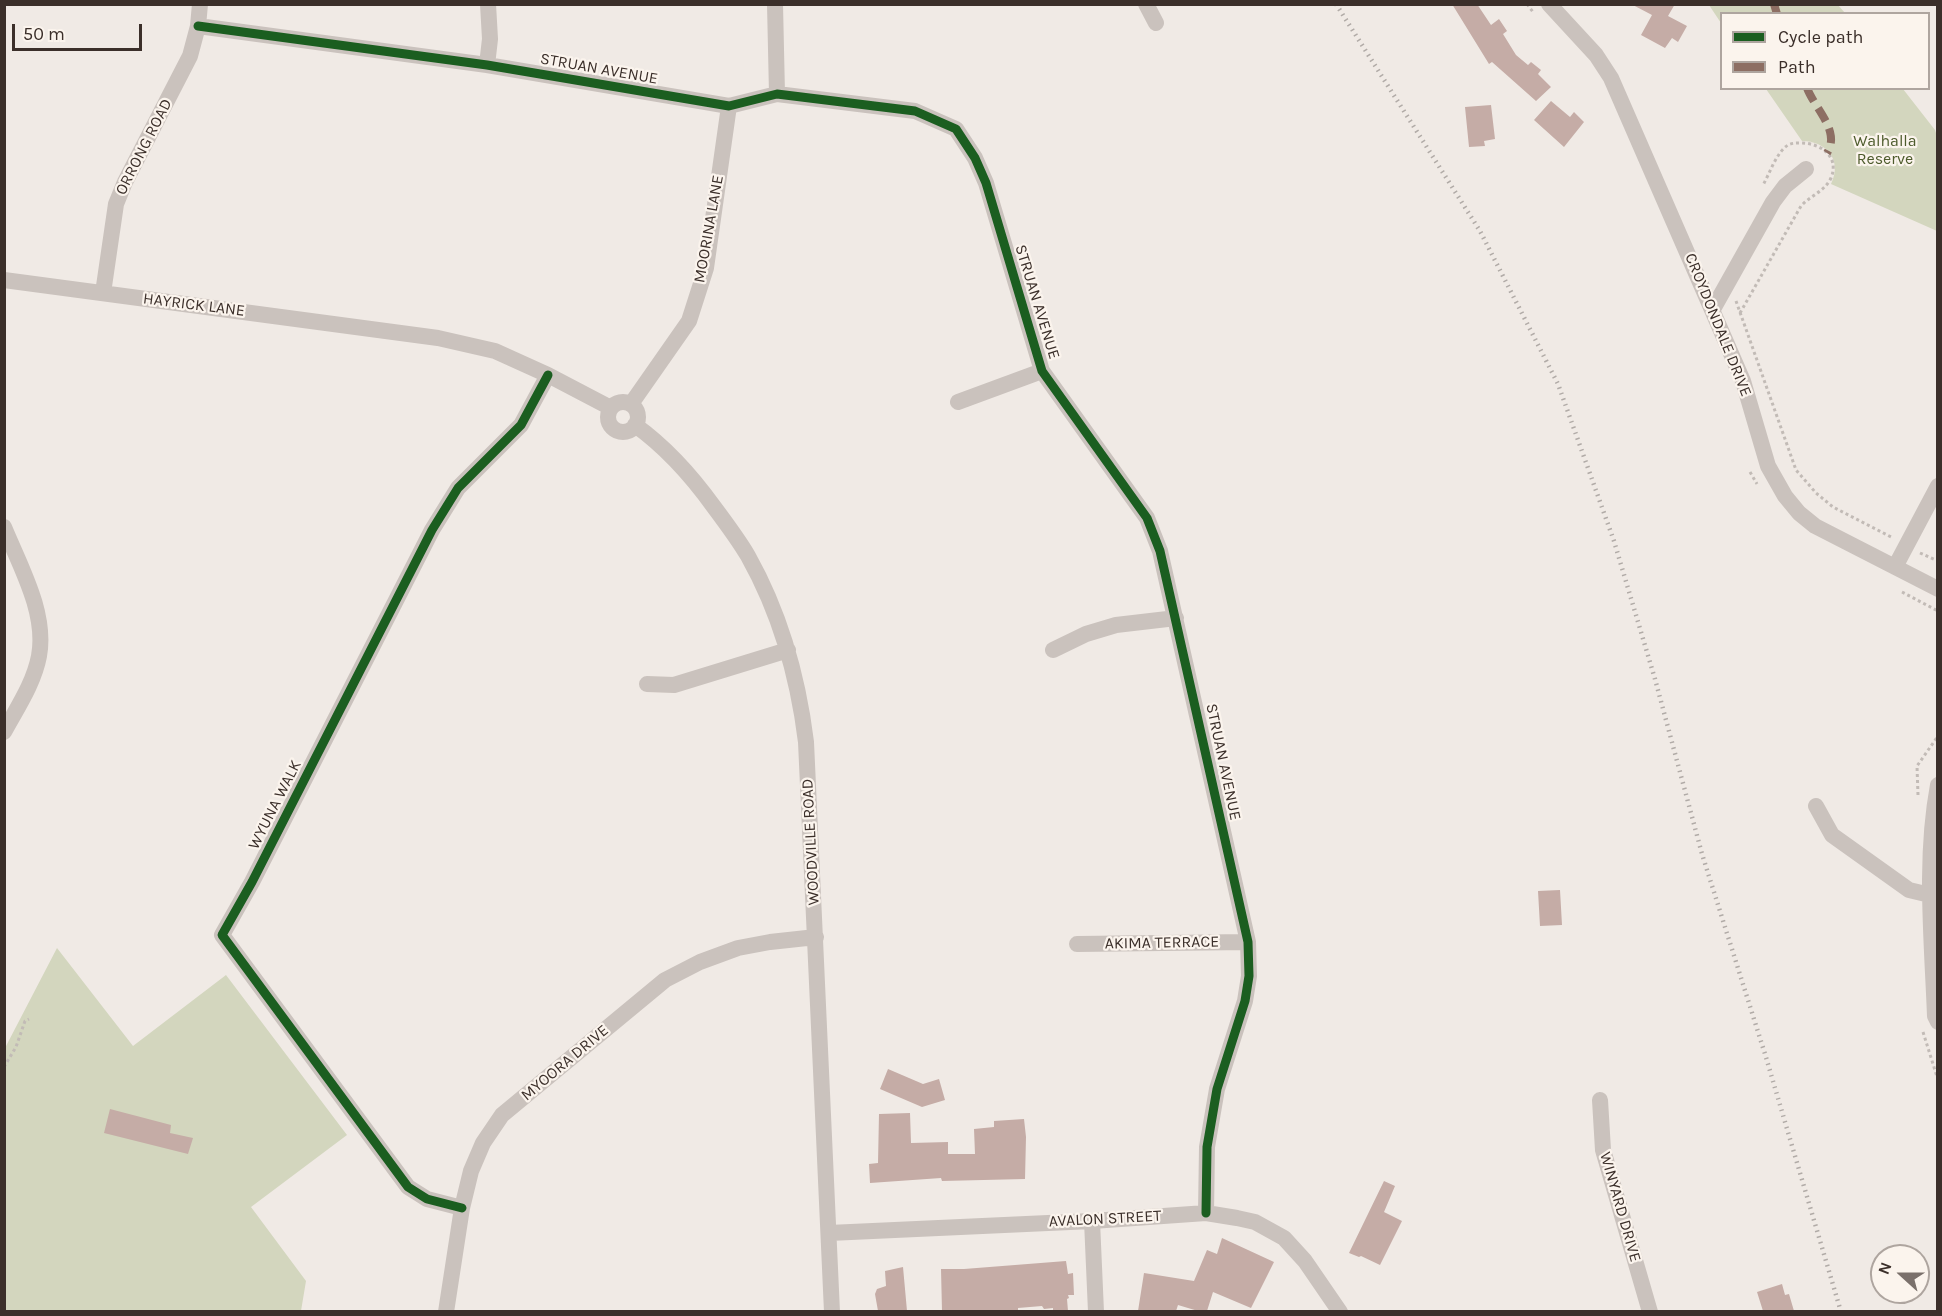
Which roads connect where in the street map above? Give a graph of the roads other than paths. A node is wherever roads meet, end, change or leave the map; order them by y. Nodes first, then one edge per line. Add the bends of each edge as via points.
1 (200, 4) edge
2 (488, 4) edge
3 (775, 4) edge
4 (1146, 4) edge
5 (1549, 4) edge
6 (1156, 22) dead end
7 (198, 26) junction
8 (486, 65) junction
9 (777, 94) junction
10 (729, 106) junction
11 (1806, 169) dead end
12 (4, 280) edge
13 (103, 293) junction
14 (1713, 309) junction
15 (1042, 371) junction
16 (548, 375) junction
17 (958, 402) dead end
18 (632, 404) junction
19 (611, 408) junction
20 (635, 426) junction
21 (1938, 486) edge
22 (4, 528) edge
23 (1895, 567) junction
24 (1938, 589) edge
25 (1176, 618) junction
26 (788, 650) junction
27 (1053, 650) dead end
28 (647, 684) dead end
29 (4, 732) edge
30 (1938, 785) edge
31 (1816, 806) dead end
32 (1930, 895) junction
33 (816, 938) junction
34 (1248, 942) junction
35 (1077, 944) dead end
36 (1938, 1022) edge
37 (1600, 1100) dead end
38 (462, 1208) junction
39 (1206, 1213) junction
40 (1092, 1221) junction
41 (829, 1233) junction
42 (446, 1311) edge
43 (832, 1311) edge
44 (1096, 1311) edge
45 (1340, 1311) edge
46 (1650, 1311) edge

1 - 7 street, ORRONG ROAD
2 - 8 street via 490,39
3 - 9 street
4 - 6 street
5 - 14 street, CROYDONDALE DRIVE via 1596,55 1611,78
7 - 8 street, STRUAN AVENUE
7 - 13 street, ORRONG ROAD via 190,56 116,204
8 - 10 street, STRUAN AVENUE
9 - 10 street, STRUAN AVENUE
9 - 15 street, STRUAN AVENUE via 915,111 956,129 986,183
10 - 18 street, MOORINA LANE via 706,268 689,321
11 - 14 street via 1773,202
12 - 13 street, HAYRICK LANE
13 - 16 street, HAYRICK LANE via 438,338 495,351
14 - 23 street, CROYDONDALE DRIVE via 1743,381 1768,466 1785,496 1815,526
15 - 17 street
15 - 25 street, STRUAN AVENUE via 1147,518 1160,550
16 - 19 street
16 - 38 street, WYUNA WALK via 521,425 458,488 432,530 222,935 408,1187 427,1199
18 - 19 street via 618,403
18 - 20 street via 638,415
19 - 20 street via 609,418 616,429 625,431
20 - 26 street, WOODVILLE ROAD via 683,467 727,525 763,586
21 - 23 street
22 - 29 street via 37,614 40,643 28,688
23 - 24 street, CROYDONDALE DRIVE
25 - 27 street via 1116,625
25 - 34 street, STRUAN AVENUE
26 - 28 street via 674,685
26 - 33 street, WOODVILLE ROAD via 806,742
30 - 32 street via 1932,815
31 - 32 street via 1832,835 1909,890
32 - 36 street
33 - 38 street, MYOORA DRIVE via 738,948 665,980 502,1114 483,1143
33 - 41 street, WOODVILLE ROAD
34 - 35 street, AKIMA TERRACE
34 - 39 street, STRUAN AVENUE via 1250,976 1245,1001 1217,1089 1207,1147
37 - 46 street, WINYARD DRIVE via 1603,1150
38 - 42 street, MYOORA DRIVE
39 - 40 street, AVALON STREET
39 - 45 street, AVALON STREET via 1255,1222 1284,1239 1305,1261
40 - 41 street, AVALON STREET
40 - 44 street
41 - 43 street, WOODVILLE ROAD

